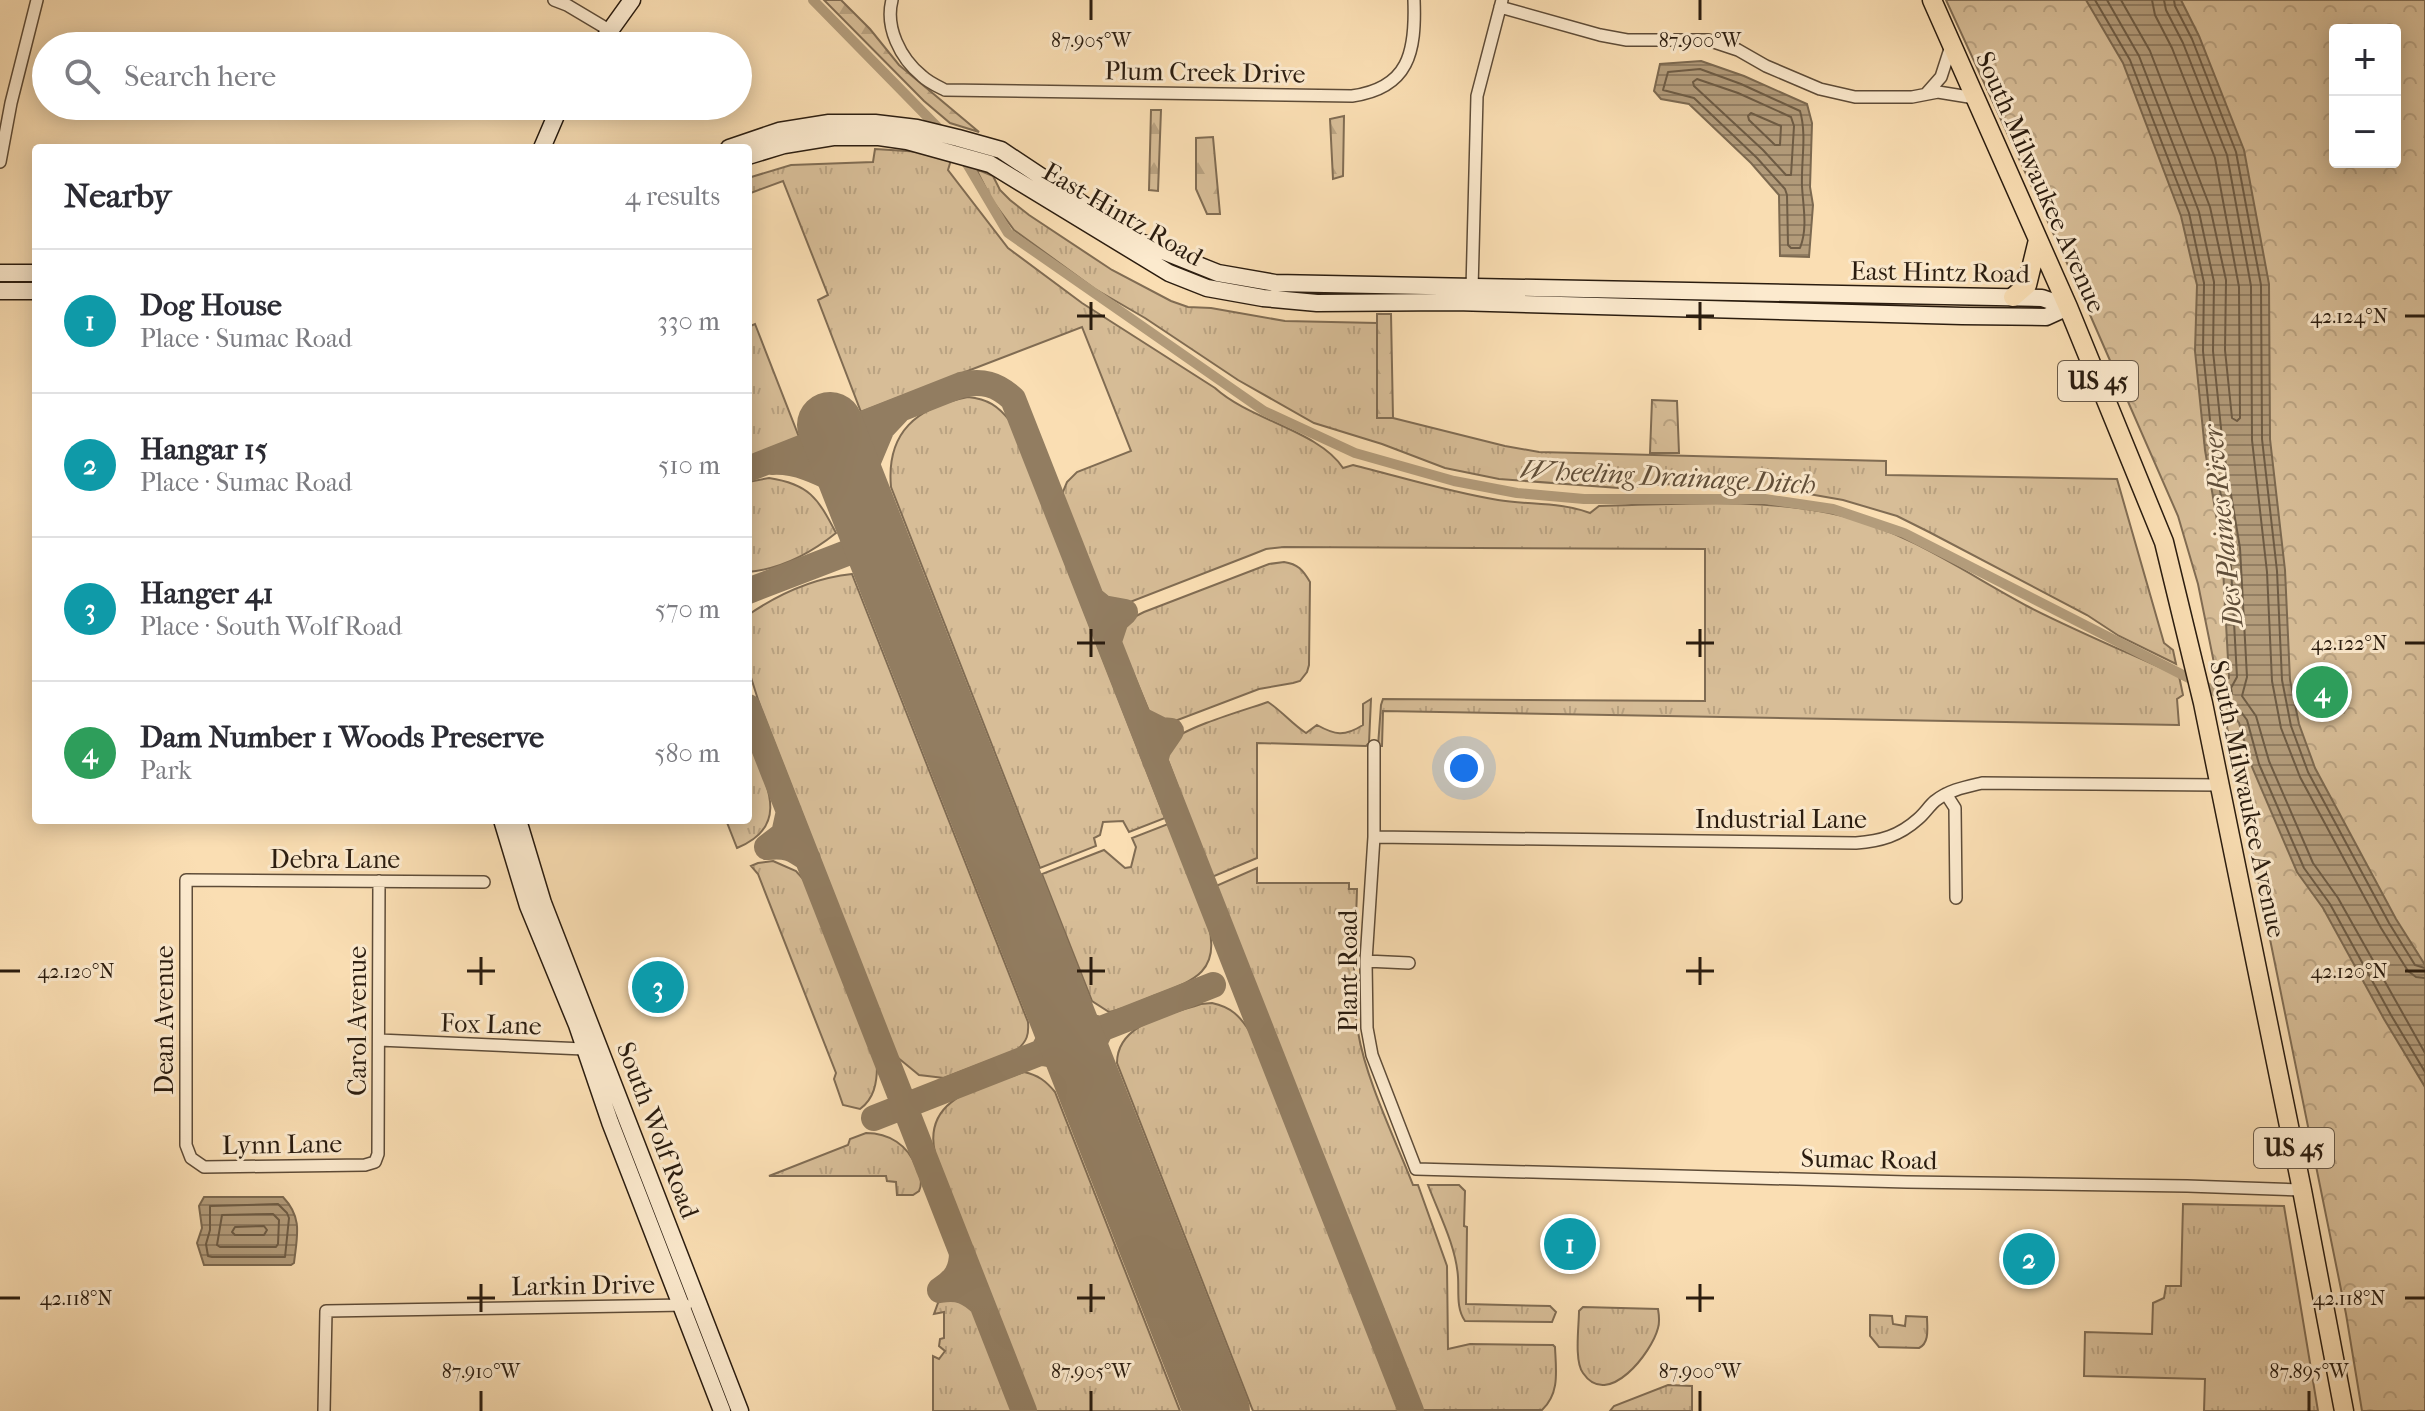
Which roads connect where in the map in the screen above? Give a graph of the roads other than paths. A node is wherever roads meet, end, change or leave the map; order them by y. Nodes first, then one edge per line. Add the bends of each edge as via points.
1 (37, 0) edge
2 (554, 0) edge
3 (632, 0) edge
4 (892, 0) edge
5 (1414, 0) edge
6 (1932, 0) edge
7 (1501, 4) edge
8 (609, 30) joint
9 (1951, 44) junction
10 (1925, 94) junction
11 (1975, 98) junction
12 (6, 101) edge
13 (554, 120) edge
14 (912, 134) junction
15 (544, 144) edge
16 (741, 144) edge
17 (752, 155) edge
18 (0, 162) edge
19 (2038, 240) junction
20 (0, 273) edge
21 (32, 273) edge
22 (1472, 289) junction
23 (0, 291) edge
24 (32, 291) edge
25 (2013, 297) junction
26 (2068, 307) junction
27 (1374, 746) dead end
28 (2218, 785) junction
29 (1946, 794) junction
30 (503, 824) edge
31 (519, 824) edge
32 (1374, 837) junction
33 (186, 880) joint
34 (379, 881) junction
35 (484, 882) dead end
36 (1956, 898) dead end
37 (1366, 961) junction
38 (1409, 963) dead end
39 (379, 1040) junction
40 (592, 1047) junction
41 (191, 1158) joint
42 (375, 1162) joint
43 (1435, 1168) joint
44 (2302, 1190) junction
45 (700, 1304) junction
46 (682, 1305) junction
47 (324, 1411) edge
48 (722, 1411) edge
49 (740, 1411) edge
50 (2344, 1411) edge

1 - 12 street
2 - 8 street
3 - 8 main road
4 - 5 street, Plum Creek Drive via 890,23 896,41 921,76 945,90 1352,96 1389,84 1403,69 1411,45
6 - 9 main road, South Milwaukee Avenue / US 45
7 - 10 street via 1627,40 1708,40 1820,89 1855,97
7 - 22 street via 1477,96
9 - 10 street via 1941,77
9 - 11 main road, South Milwaukee Avenue / US 45
10 - 11 street
11 - 19 main road, South Milwaukee Avenue / US 45
12 - 18 street
13 - 15 main road
14 - 16 main road, East Hintz Road via 875,123 829,123
14 - 17 main road, East Hintz Road via 833,137
14 - 22 main road, East Hintz Road via 1001,150 1138,241 1218,273 1288,284
14 - 26 main road, East Hintz Road via 990,164 1169,273 1207,288 1263,298 2046,317
19 - 25 main road via 2027,285
19 - 26 main road, South Milwaukee Avenue / US 45
20 - 21 main road
22 - 25 main road, East Hintz Road
23 - 24 main road
25 - 26 main road, East Hintz Road via 2042,298
26 - 28 main road, South Milwaukee Avenue / US 45 via 2164,542
27 - 32 street, Plant Road
28 - 29 street, Industrial Lane via 1982,783
28 - 44 main road, South Milwaukee Avenue / US 45
29 - 32 street, Industrial Lane via 1901,832 1856,843
29 - 36 street via 1955,808
30 - 40 main road, South Wolf Road via 528,906 577,1025
31 - 40 main road, South Wolf Road
32 - 37 street, Plant Road
33 - 34 street, Debra Lane
33 - 41 street, Dean Avenue via 186,1145
34 - 35 street, Debra Lane
34 - 39 street, Carol Avenue
37 - 38 street
37 - 43 street, Plant Road via 1372,1055 1416,1169
39 - 40 street, Fox Lane
39 - 42 street, Carol Avenue
40 - 45 main road, South Wolf Road via 623,1110
40 - 46 main road, South Wolf Road via 610,1122
41 - 42 street, Lynn Lane via 204,1167
43 - 44 street, Sumac Road
44 - 50 main road, South Milwaukee Avenue / US 45
45 - 46 street, Larkin Drive
45 - 49 main road, South Wolf Road
46 - 47 street, Larkin Drive via 326,1311
46 - 48 main road, South Wolf Road

